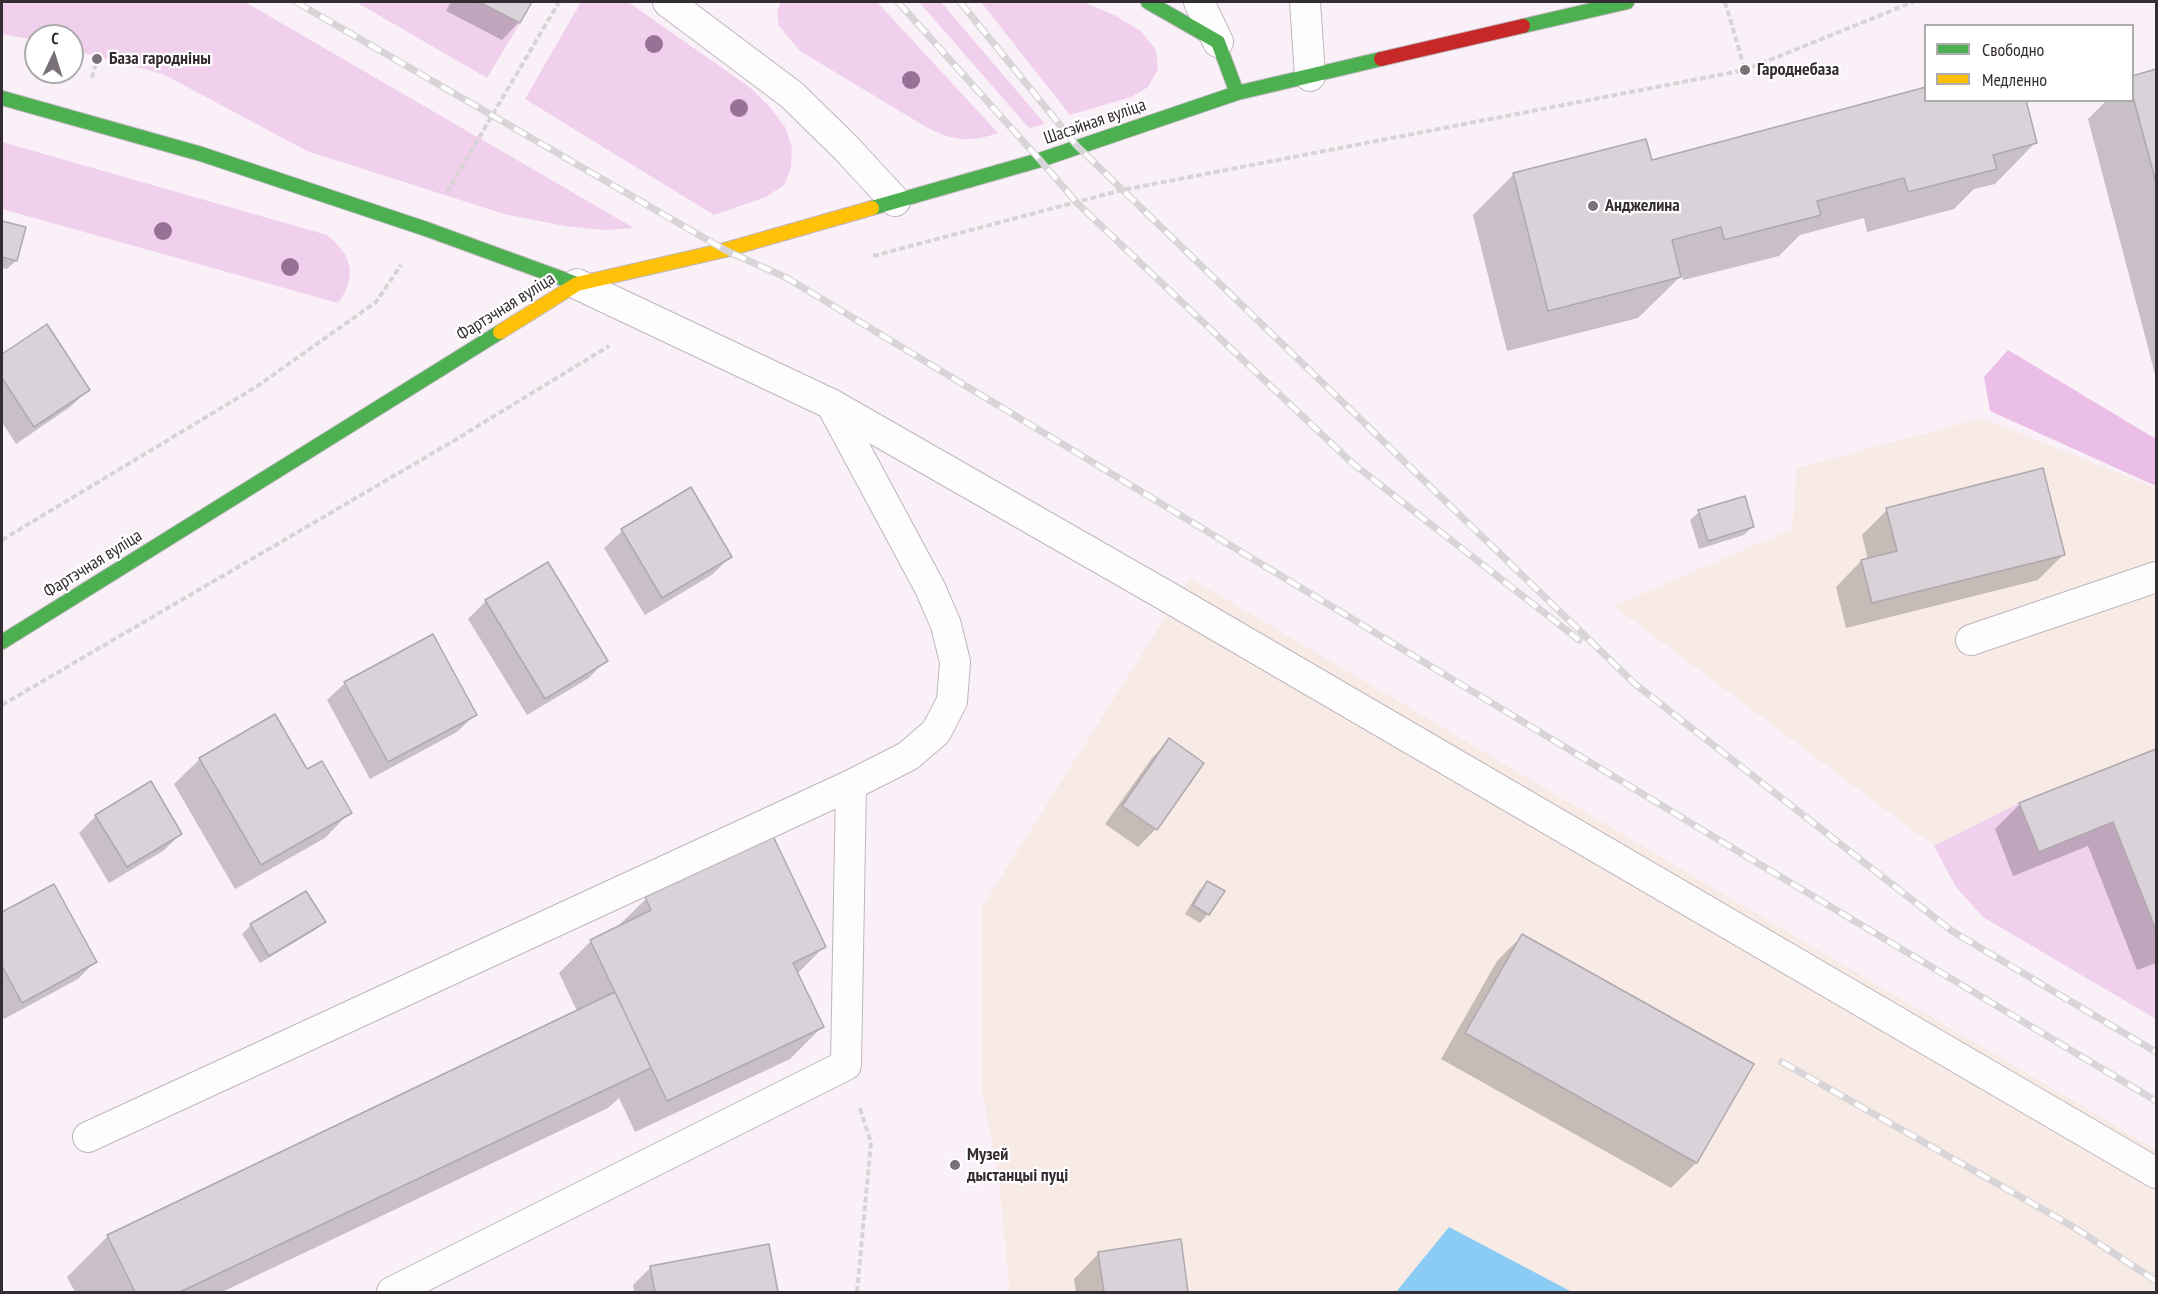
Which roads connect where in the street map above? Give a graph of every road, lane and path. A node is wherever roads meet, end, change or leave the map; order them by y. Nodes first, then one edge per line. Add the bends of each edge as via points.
1 (559, 2) edge
2 (668, 2) edge
3 (1148, 2) edge
4 (1199, 2) edge
5 (1305, 2) edge
6 (1627, 2) edge
7 (1725, 2) edge
8 (1913, 2) edge
9 (1218, 42) junction
10 (1745, 70) junction
11 (1310, 76) junction
12 (1237, 93) junction
13 (2, 98) edge
14 (895, 201) junction
15 (426, 229) junction
16 (868, 257) dead end
17 (577, 284) junction
18 (652, 320) junction
19 (831, 404) junction
20 (2, 540) edge
21 (2157, 577) edge
22 (1971, 640) dead end
23 (2, 642) edge
24 (2, 705) edge
25 (851, 785) junction
26 (846, 1065) junction
27 (88, 1137) dead end
28 (2157, 1173) edge
29 (392, 1293) edge
30 (857, 1293) edge

1 - 15 path
2 - 14 lane via 792,95
3 - 9 main road
4 - 9 lane
5 - 11 lane
6 - 11 main road, Шасэйная вуліца
7 - 10 path
8 - 10 path
9 - 12 main road
10 - 16 path via 1122,190
11 - 12 main road, Шасэйная вуліца
12 - 14 main road, Шасэйная вуліца via 1040,160
13 - 15 main road, Фартэчная вуліца via 201,154
14 - 17 main road, Шасэйная вуліца via 725,250
15 - 17 main road, Фартэчная вуліца
15 - 20 path via 376,302 256,387
17 - 18 lane
17 - 23 main road, Фартэчная вуліца
18 - 19 lane
18 - 24 path
19 - 25 lane via 930,588 946,625 955,662 952,701 936,732 908,756
19 - 28 lane
21 - 22 lane
25 - 26 lane
25 - 27 lane
26 - 29 lane
26 - 30 path via 871,1142

